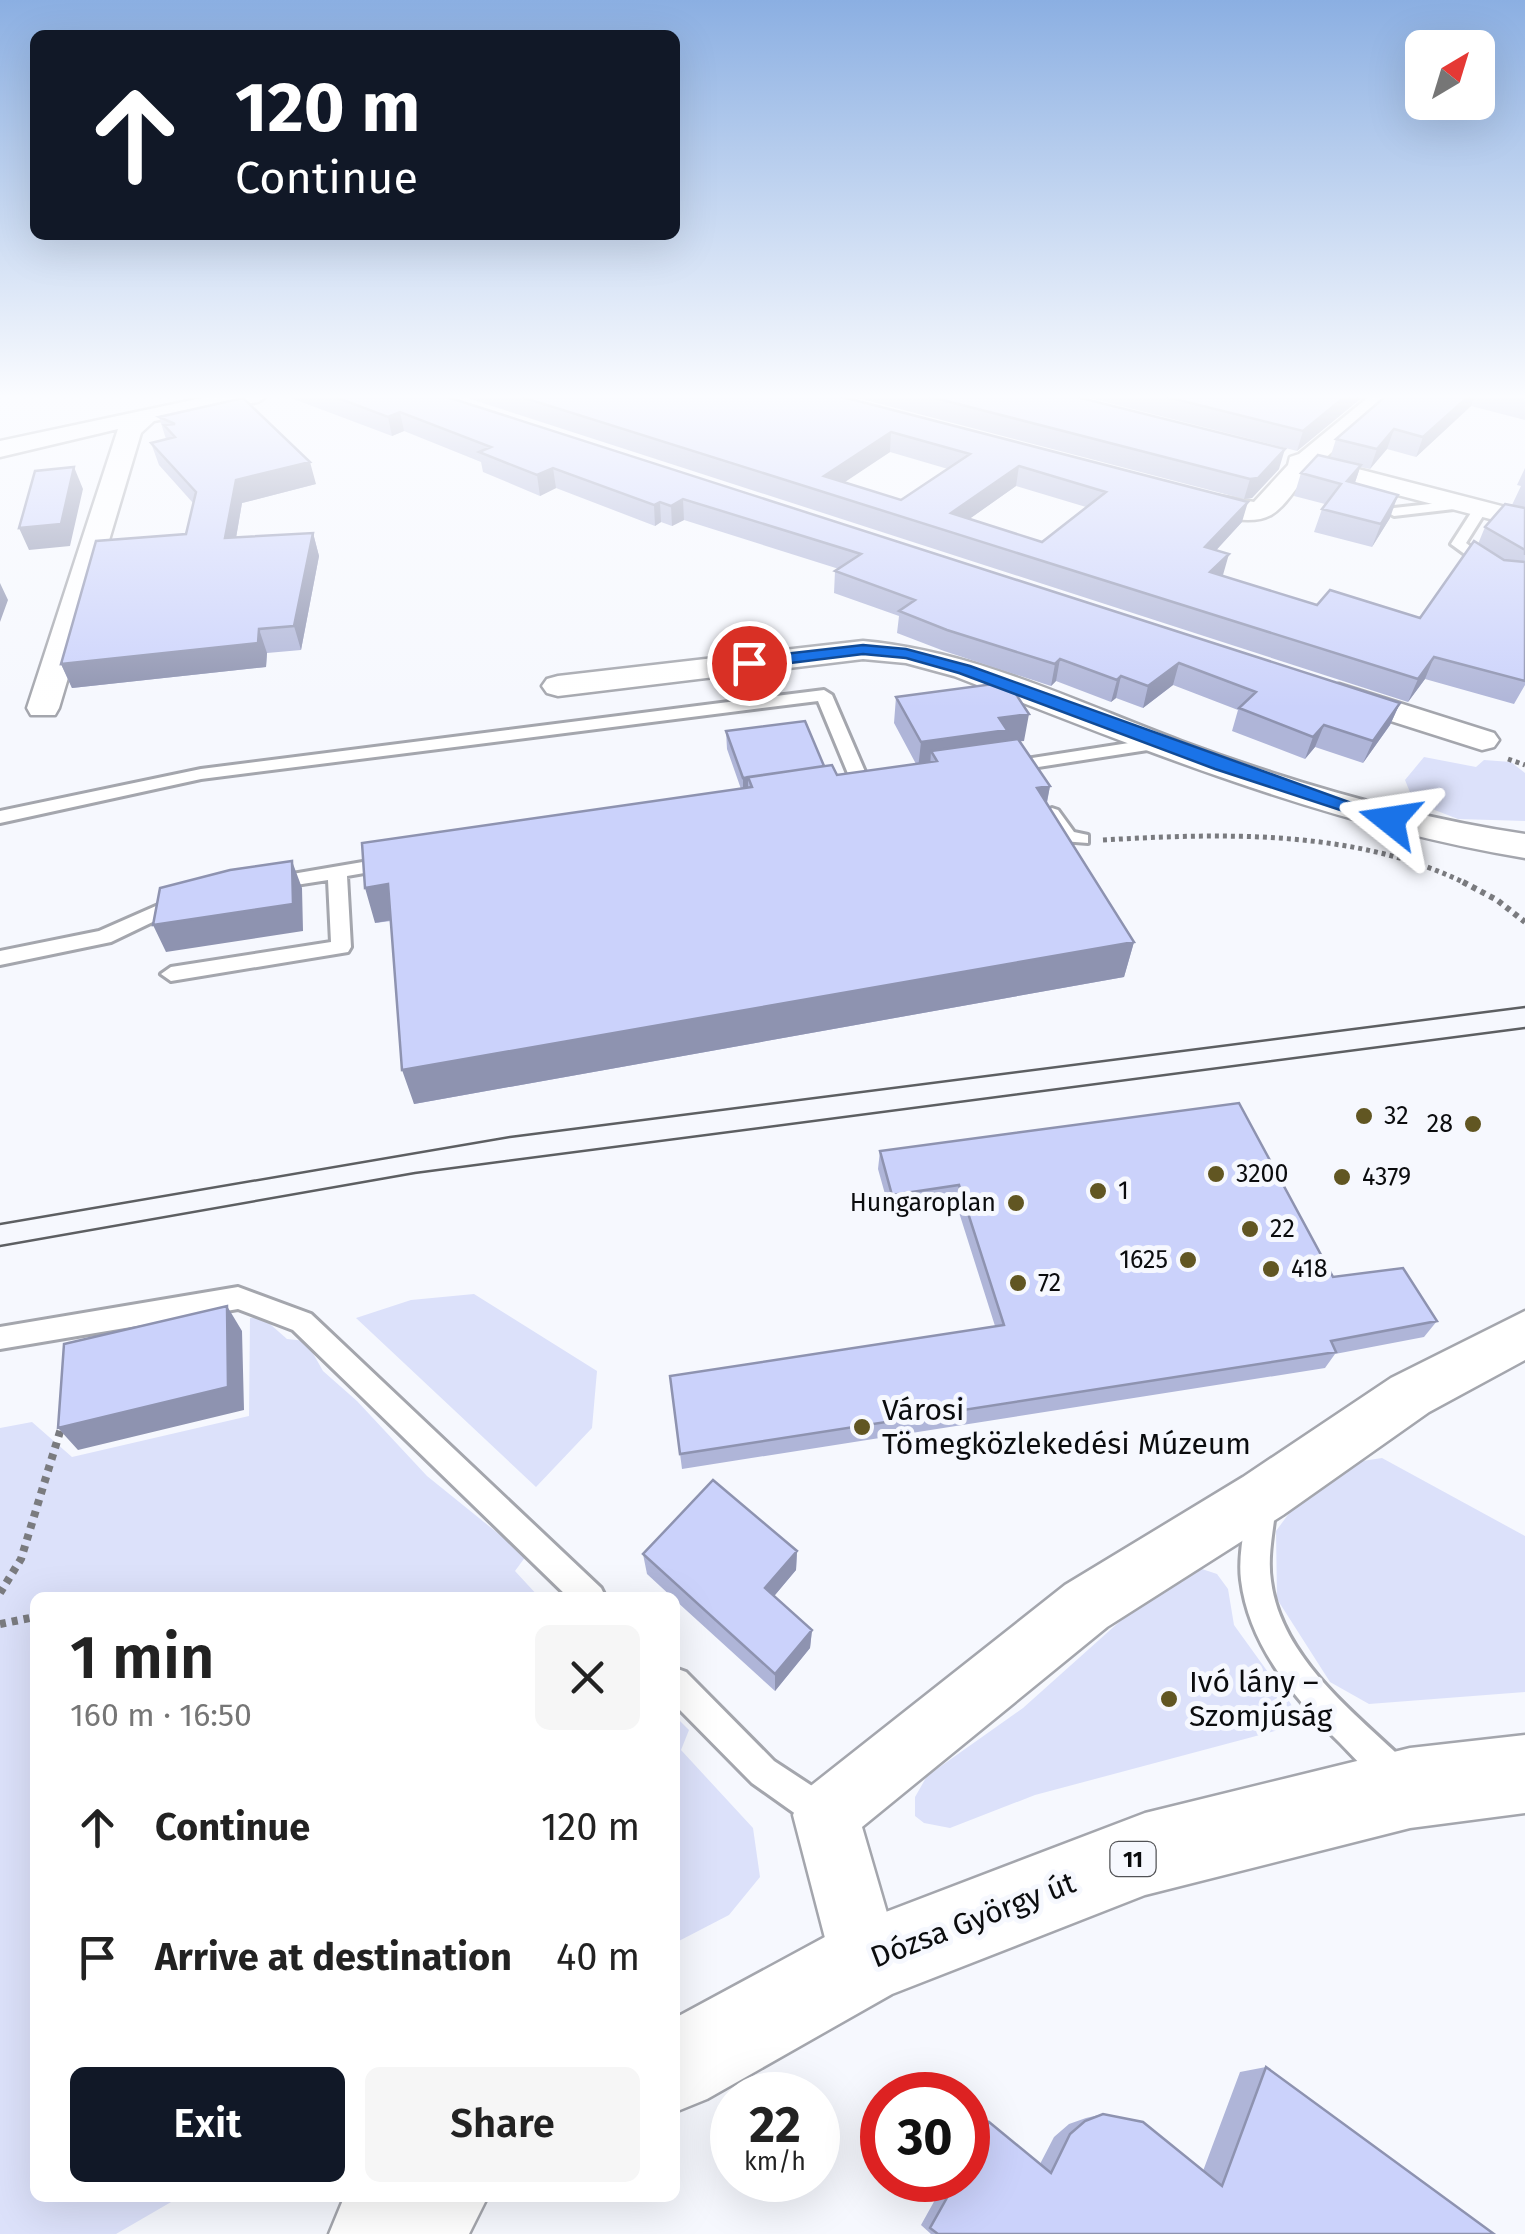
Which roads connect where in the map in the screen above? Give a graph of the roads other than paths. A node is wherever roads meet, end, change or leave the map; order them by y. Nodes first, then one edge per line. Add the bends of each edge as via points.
1 (105, 499) edge
2 (1190, 499) edge
3 (1270, 499) edge
4 (1446, 499) edge
5 (1473, 506) junction
6 (1394, 512) edge
7 (1525, 520) edge
8 (1508, 578) edge
9 (1310, 684) edge
10 (558, 686) dead end
11 (43, 708) dead end
12 (1482, 740) dead end
13 (1161, 743) junction
14 (980, 771) edge
15 (1030, 782) junction
16 (863, 788) edge
17 (0, 817) edge
18 (1082, 840) road end
19 (1525, 846) edge
20 (415, 859) edge
21 (337, 872) junction
22 (243, 887) edge
23 (195, 896) edge
24 (0, 958) edge
25 (172, 974) dead end
26 (1525, 1334) edge
27 (0, 1338) edge
28 (1262, 1496) junction
29 (584, 1592) edge
30 (680, 1688) edge
31 (1525, 1774) edge
32 (1410, 1788) junction
33 (826, 1815) junction
34 (866, 1961) junction
35 (680, 2063) edge
36 (433, 2202) edge
37 (376, 2234) edge

1 - 11 street
2 - 3 street via 1254,511
4 - 5 street
5 - 6 lane
5 - 7 street
5 - 8 lane via 1458,544
9 - 12 street
10 - 13 street via 863,650 906,654
13 - 15 lane
13 - 19 street via 1353,811
14 - 15 lane
15 - 18 lane via 1068,837
16 - 17 lane via 824,696 201,774
20 - 21 lane
21 - 22 lane
21 - 25 lane via 341,947
23 - 24 lane via 104,937
26 - 28 street via 1410,1395
27 - 29 lane via 238,1298 302,1322
28 - 32 lane via 1256,1581 1276,1646 1315,1696
28 - 33 street via 1086,1606
30 - 33 lane via 764,1772
31 - 32 main road, Dózsa György út / 11
32 - 34 main road, Dózsa György út / 11 via 1146,1854
33 - 34 street
34 - 35 main road, Dózsa György út / 11
36 - 37 main road

